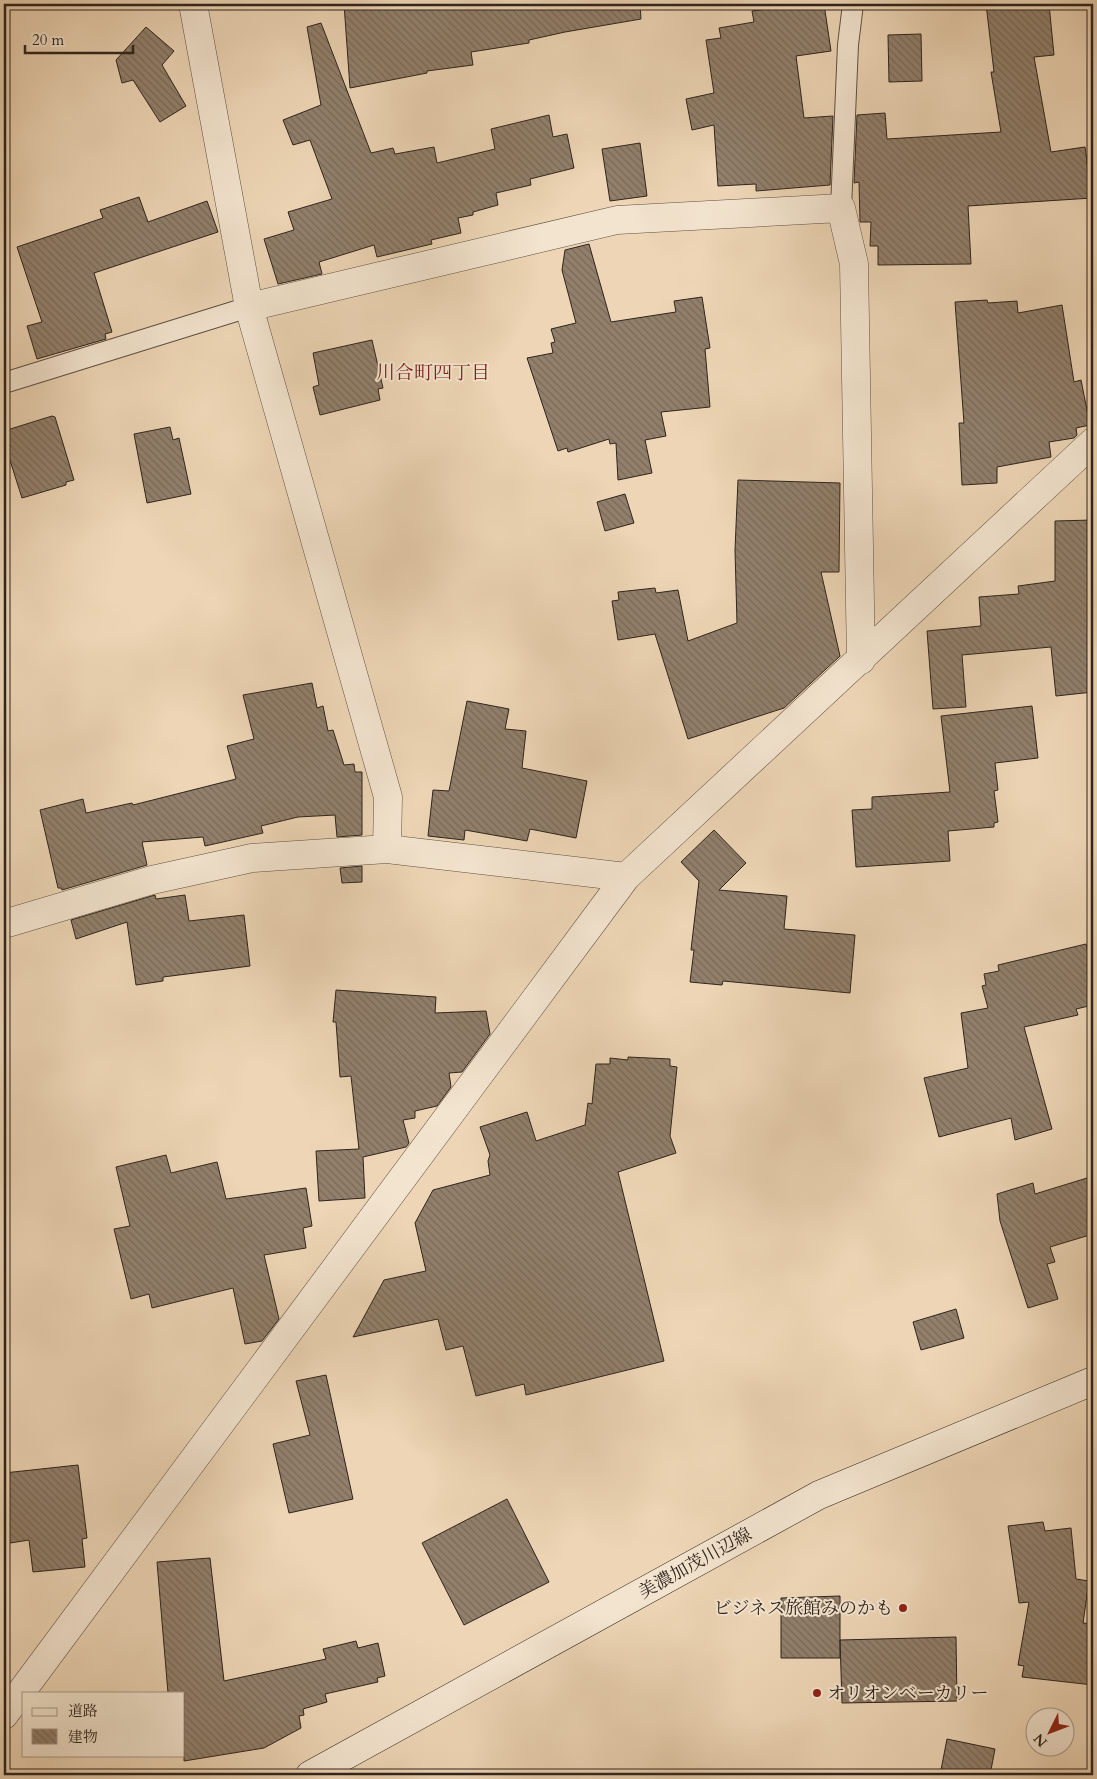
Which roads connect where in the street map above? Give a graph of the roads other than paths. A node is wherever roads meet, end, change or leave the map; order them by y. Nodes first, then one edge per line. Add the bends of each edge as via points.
1 (193, 4) edge
2 (853, 4) edge
3 (841, 208) junction
4 (250, 307) junction
5 (4, 383) edge
6 (1093, 442) edge
7 (861, 660) junction
8 (387, 849) junction
9 (626, 877) junction
10 (4, 924) edge
11 (1093, 1381) edge
12 (4, 1715) edge
13 (310, 1775) edge

1 - 4 street
2 - 3 lane via 848,45
3 - 4 street via 618,220
3 - 7 street via 854,264
4 - 5 lane
4 - 8 street via 388,797
6 - 7 street
7 - 9 street
8 - 9 street
8 - 10 street via 252,858 152,880
9 - 12 street
11 - 13 street, 美濃加茂川辺線 via 818,1495

